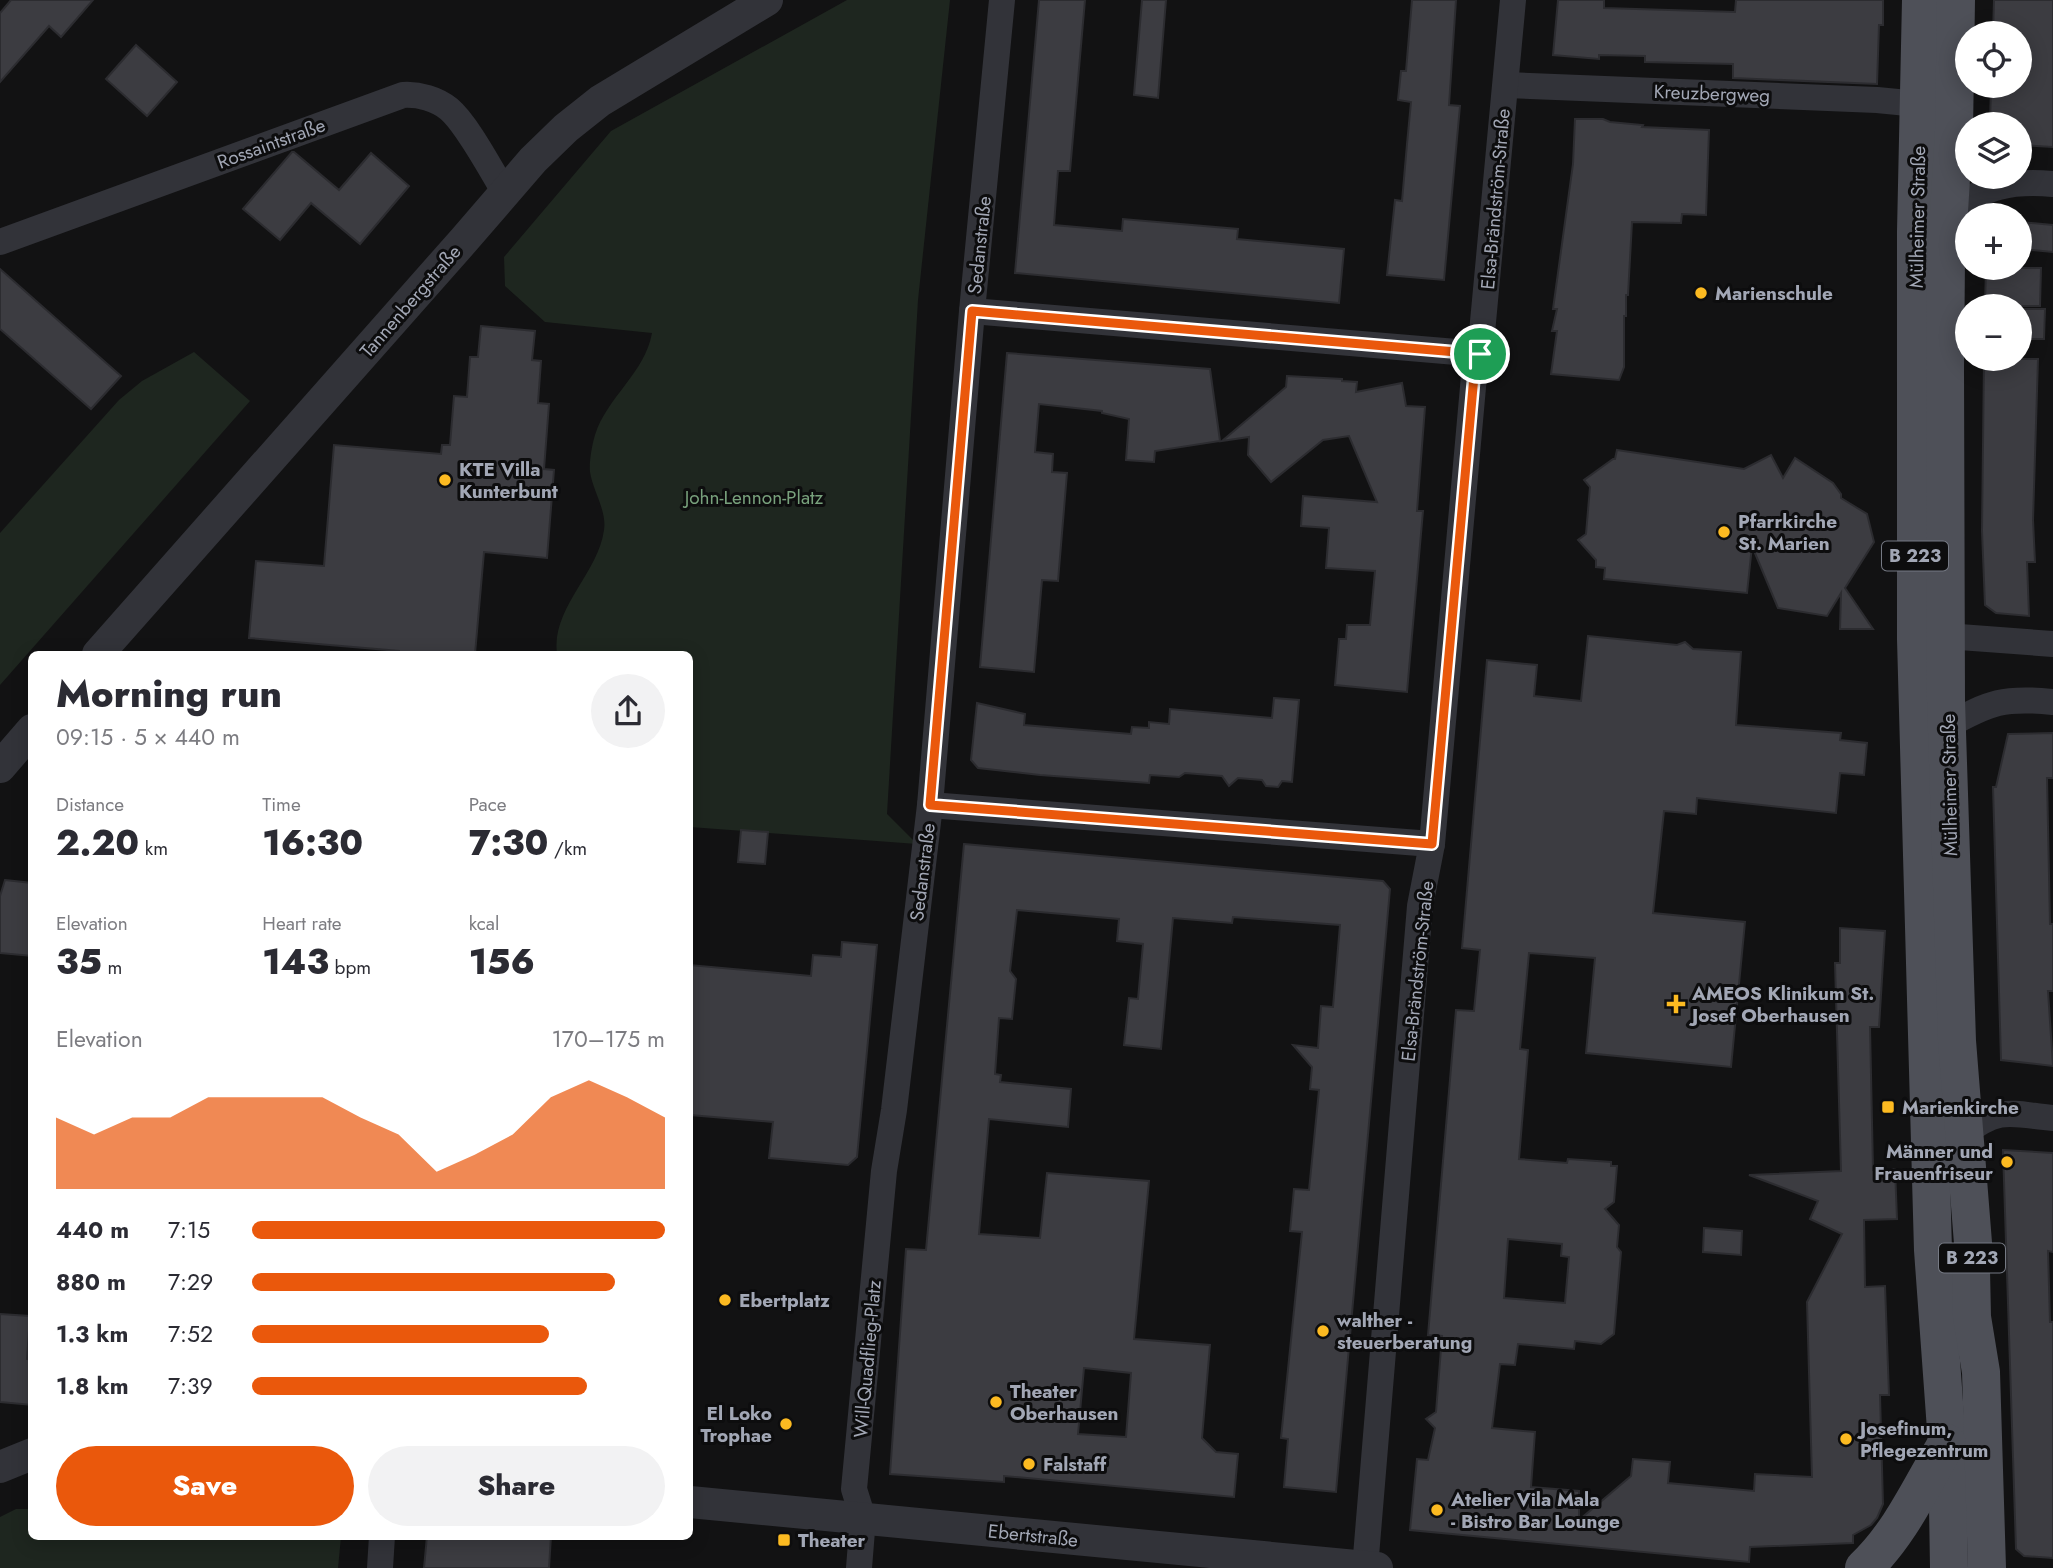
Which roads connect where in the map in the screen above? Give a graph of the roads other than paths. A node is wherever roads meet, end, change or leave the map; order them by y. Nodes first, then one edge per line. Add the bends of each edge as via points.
1 (767, 0) edge
2 (1002, 0) edge
3 (1513, 0) edge
4 (1921, 0) edge
5 (1956, 0) edge
6 (1506, 85) junction
7 (1918, 104) junction
8 (2053, 184) edge
9 (504, 191) junction
10 (1950, 207) junction
11 (0, 242) edge
12 (972, 311) junction
13 (1480, 354) junction
14 (1946, 636) junction
15 (2053, 644) edge
16 (101, 651) edge
17 (2053, 702) edge
18 (1947, 726) junction
19 (28, 734) edge
20 (0, 766) edge
21 (930, 805) junction
22 (1432, 844) junction
23 (2053, 1118) edge
24 (1965, 1133) junction
25 (881, 1199) joint
26 (1947, 1443) junction
27 (0, 1452) edge
28 (28, 1454) edge
29 (28, 1456) edge
30 (0, 1467) edge
31 (693, 1502) edge
32 (859, 1503) junction
33 (382, 1540) edge
34 (380, 1568) edge
35 (859, 1568) edge
36 (1369, 1568) edge
37 (1864, 1568) edge
38 (1949, 1568) edge
39 (1987, 1568) edge

1 - 9 street, Tannenbergstraße via 600,101 566,128
2 - 12 street, Sedanstraße
3 - 6 street, Elsa-Brändström-Straße
4 - 7 main road, Mülheimer Straße / B 223
5 - 10 main road, Mülheimer Straße / B 223
6 - 7 street, Kreuzbergweg
6 - 13 street, Elsa-Brändström-Straße
7 - 26 main road, Mülheimer Straße / B 223 via 1918,737 1933,1250
8 - 10 street via 1998,185
9 - 11 street, Rossaintstraße via 449,108 413,94
9 - 16 street, Tannenbergstraße
10 - 14 main road, Mülheimer Straße / B 223
12 - 13 street
12 - 21 street, Sedanstraße
13 - 22 street, Elsa-Brändström-Straße via 1474,376
14 - 15 street
14 - 18 main road, Mülheimer Straße / B 223
17 - 18 street via 2011,699 1976,709
18 - 24 main road, Mülheimer Straße / B 223 via 1953,947
19 - 20 street
21 - 22 street
21 - 25 street, Sedanstraße
22 - 36 street, Elsa-Brändström-Straße via 1420,906
23 - 24 street via 1994,1115
24 - 39 main road, Mülheimer Straße / B 223 via 1973,1243 1972,1317 1981,1372
25 - 32 street, Will-Quadflieg-Platz
26 - 37 main road via 1901,1523
26 - 38 main road, Mülheimer Straße / B 223
27 - 28 street
29 - 30 street
31 - 32 street, Ebertstraße
32 - 35 street
32 - 36 street, Ebertstraße
33 - 34 street

